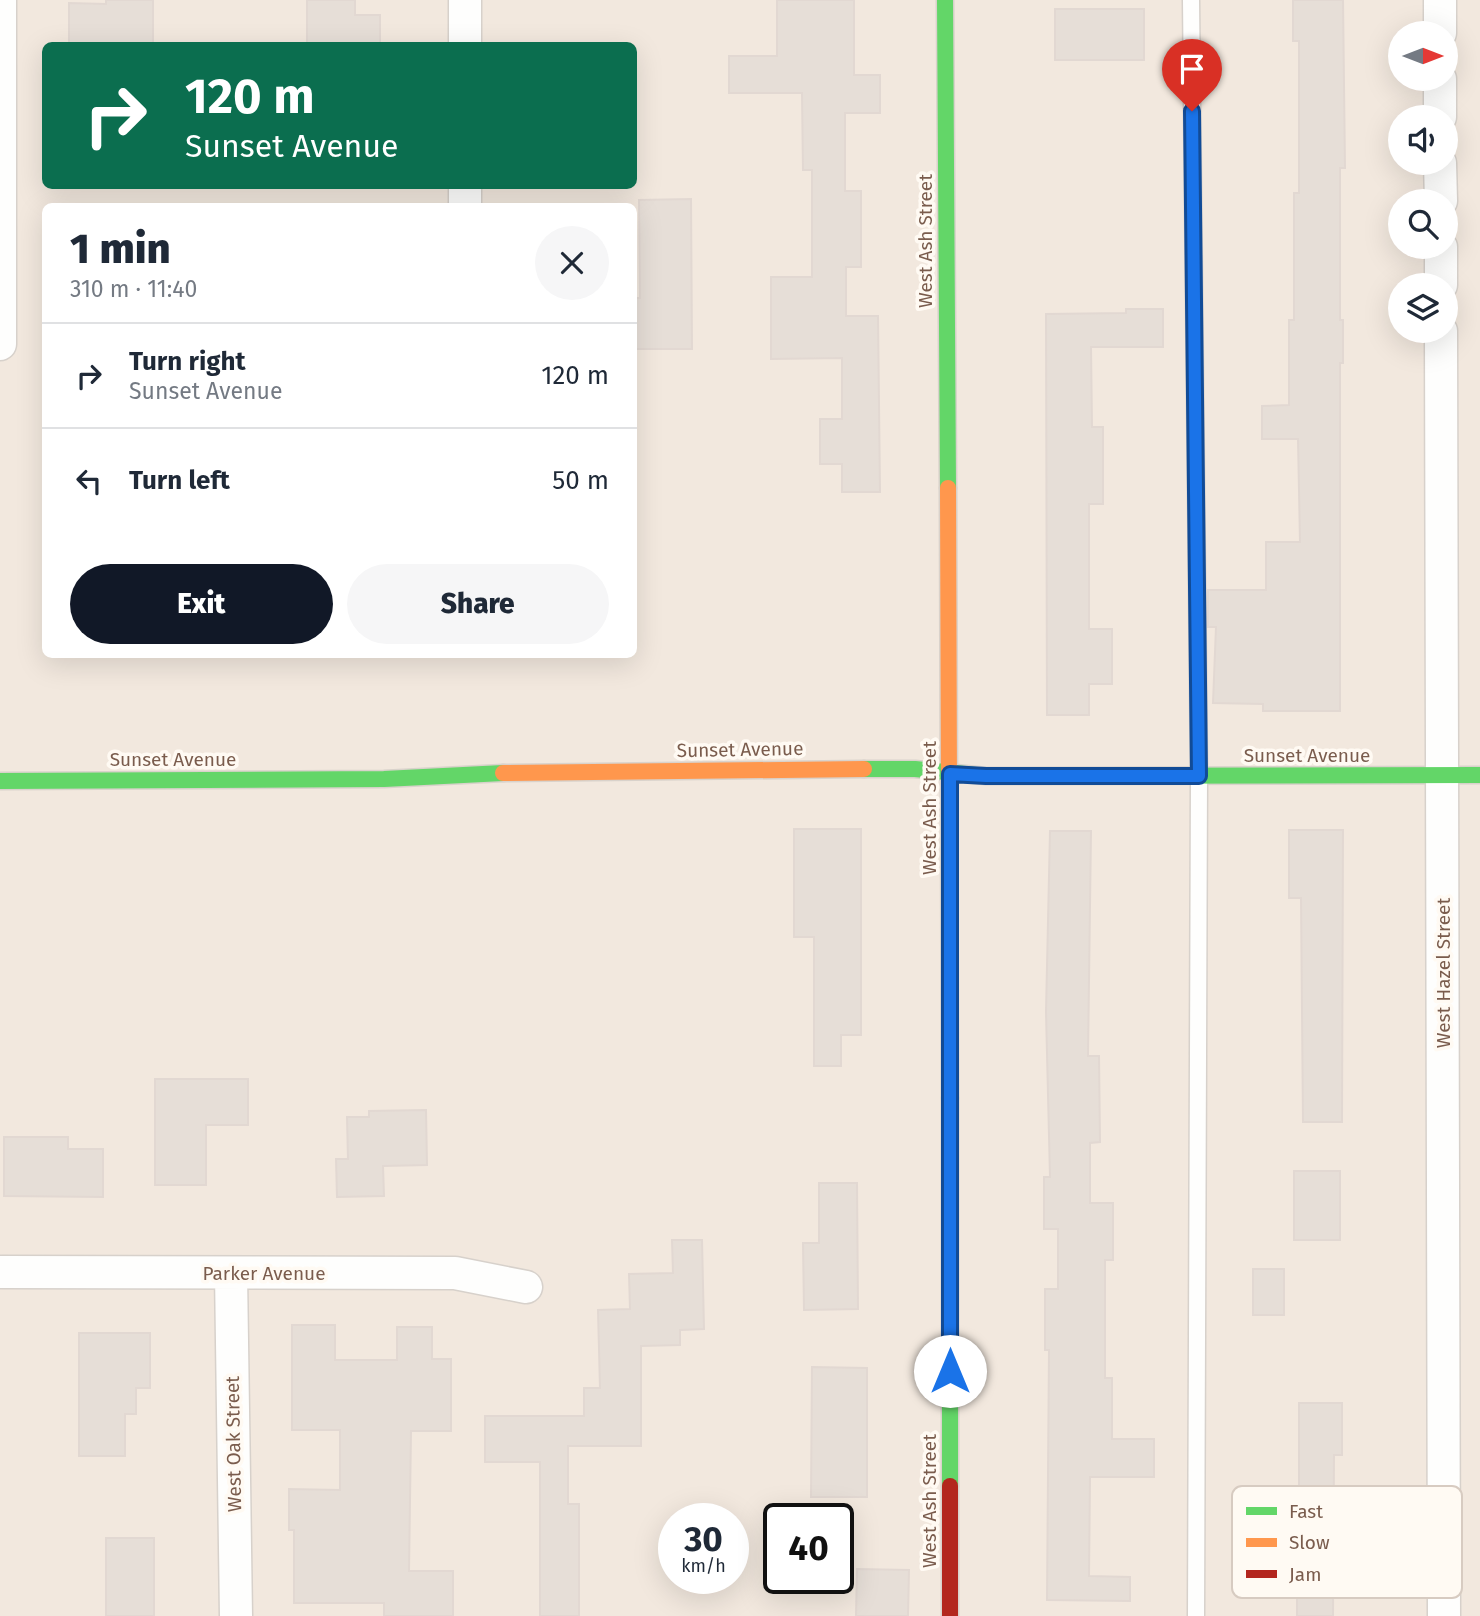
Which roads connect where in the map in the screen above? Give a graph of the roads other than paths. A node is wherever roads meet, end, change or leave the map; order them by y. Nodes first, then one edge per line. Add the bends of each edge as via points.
1 (0, 0) edge
2 (464, 0) edge
3 (945, 0) edge
4 (1191, 0) edge
5 (1440, 0) edge
6 (1440, 21) edge
7 (465, 42) edge
8 (1441, 343) edge
9 (1, 344) edge
10 (950, 774) junction
11 (1442, 775) junction
12 (1480, 775) edge
13 (1199, 776) junction
14 (0, 780) edge
15 (0, 1272) edge
16 (231, 1272) junction
17 (526, 1287) dead end
18 (1444, 1486) edge
19 (1444, 1598) edge
20 (236, 1616) edge
21 (950, 1616) edge
22 (1196, 1616) edge
23 (1444, 1616) edge

1 - 9 street
2 - 7 street
3 - 10 street, West Ash Street
4 - 13 lane
5 - 6 street
8 - 11 street, West Hazel Street
10 - 13 street, Sunset Avenue
10 - 14 street, Sunset Avenue via 888,769 513,772 384,779
10 - 21 street, West Ash Street
11 - 12 street, Sunset Avenue
11 - 13 street, Sunset Avenue
11 - 18 street, West Hazel Street
13 - 22 lane
15 - 16 street, Parker Avenue
16 - 17 street, Parker Avenue via 455,1273
16 - 20 street, West Oak Street
19 - 23 street, West Hazel Street

